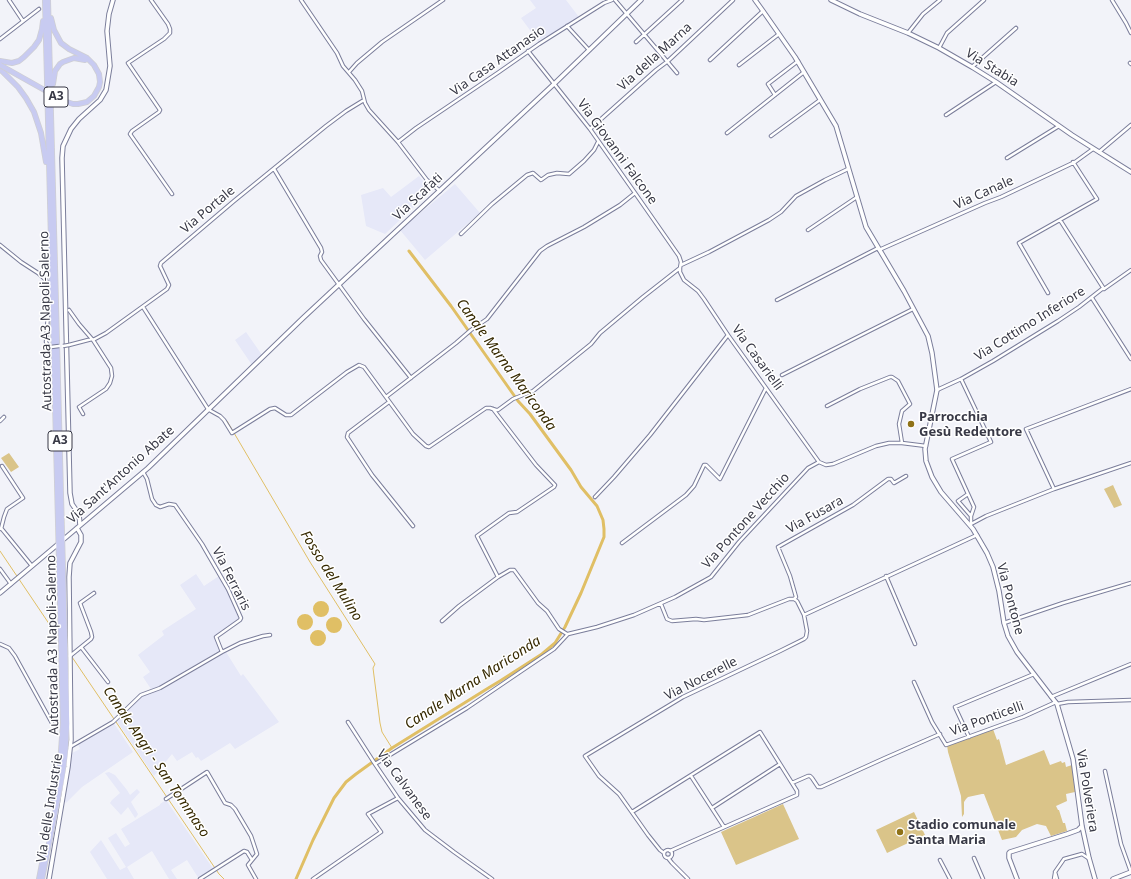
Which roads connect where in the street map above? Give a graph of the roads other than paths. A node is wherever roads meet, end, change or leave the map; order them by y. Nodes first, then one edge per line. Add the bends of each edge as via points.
1 (9, 0) edge
2 (44, 0) edge
3 (50, 0) edge
4 (113, 0) edge
5 (151, 0) edge
6 (301, 0) edge
7 (443, 0) edge
8 (614, 0) edge
9 (641, 0) edge
10 (682, 0) edge
11 (733, 0) edge
12 (755, 0) edge
13 (831, 0) edge
14 (940, 0) edge
15 (984, 0) edge
16 (1112, 0) edge
17 (39, 9) dead end
18 (764, 11) junction
19 (627, 14) junction
20 (23, 21) junction
21 (567, 26) junction
22 (1016, 28) dead end
23 (779, 33) junction
24 (908, 33) junction
25 (1131, 33) edge
26 (645, 35) junction
27 (0, 39) edge
28 (636, 42) dead end
29 (939, 48) junction
30 (590, 50) junction
31 (528, 51) junction
32 (710, 60) dead end
33 (668, 61) junction
34 (798, 61) junction
35 (91, 62) junction
36 (0, 63) edge
37 (739, 65) dead end
38 (972, 67) junction
39 (0, 69) edge
40 (349, 72) junction
41 (804, 72) junction
42 (678, 73) dead end
43 (996, 82) junction
44 (554, 84) junction
45 (775, 94) junction
46 (364, 100) junction
47 (820, 100) junction
48 (946, 115) dead end
49 (52, 123) junction
50 (1131, 125) edge
51 (1059, 126) junction
52 (590, 130) junction
53 (727, 133) dead end
54 (771, 136) dead end
55 (398, 142) junction
56 (598, 142) junction
57 (1094, 149) junction
58 (1099, 152) junction
59 (1007, 158) dead end
60 (1073, 162) junction
61 (274, 169) junction
62 (848, 169) junction
63 (1131, 172) edge
64 (440, 191) junction
65 (635, 193) junction
66 (172, 194) dead end
67 (857, 197) junction
68 (50, 214) junction
69 (1060, 220) junction
70 (808, 230) dead end
71 (461, 234) dead end
72 (0, 245) edge
73 (879, 249) junction
74 (680, 266) junction
75 (1131, 270) edge
76 (339, 285) junction
77 (1104, 289) junction
78 (1048, 292) dead end
79 (1092, 298) junction
80 (777, 300) dead end
81 (143, 307) junction
82 (913, 308) junction
83 (69, 310) dead end
84 (728, 335) junction
85 (92, 339) junction
86 (1131, 359) edge
87 (782, 374) dead end
88 (411, 378) junction
89 (961, 379) junction
90 (766, 388) junction
91 (1131, 389) edge
92 (937, 390) junction
93 (386, 397) junction
94 (389, 402) junction
95 (827, 406) dead end
96 (208, 409) junction
97 (493, 409) junction
98 (83, 414) dead end
99 (4, 417) dead end
100 (0, 421) edge
101 (902, 443) junction
102 (926, 446) junction
103 (819, 462) junction
104 (1131, 463) edge
105 (2, 466) dead end
106 (143, 472) junction
107 (906, 476) dead end
108 (1054, 489) junction
109 (968, 494) junction
110 (595, 497) dead end
111 (80, 516) junction
112 (971, 516) junction
113 (90, 517) junction
114 (84, 522) junction
115 (970, 524) junction
116 (78, 526) junction
117 (413, 526) dead end
118 (1, 529) edge
119 (977, 535) junction
120 (64, 539) dead end
121 (622, 543) dead end
122 (57, 545) dead end
123 (32, 566) junction
124 (0, 569) edge
125 (886, 576) junction
126 (498, 577) junction
127 (1131, 583) edge
128 (11, 584) junction
129 (0, 593) edge
130 (94, 593) dead end
131 (794, 599) junction
132 (661, 604) junction
133 (804, 614) junction
134 (442, 621) dead end
135 (1004, 623) junction
136 (567, 633) junction
137 (270, 635) dead end
138 (0, 644) edge
139 (915, 644) dead end
140 (81, 647) junction
141 (222, 652) junction
142 (69, 657) junction
143 (1131, 664) edge
144 (1034, 674) junction
145 (108, 682) dead end
146 (914, 682) dead end
147 (1051, 697) junction
148 (1131, 700) edge
149 (1056, 703) junction
150 (348, 722) dead end
151 (53, 725) dead end
152 (940, 734) junction
153 (969, 737) junction
154 (70, 747) junction
155 (375, 763) junction
156 (780, 764) junction
157 (1105, 771) dead end
158 (691, 776) junction
159 (792, 783) junction
160 (167, 798) dead end
161 (398, 798) junction
162 (712, 808) junction
163 (632, 812) junction
164 (1082, 826) junction
165 (724, 827) junction
166 (1078, 830) junction
167 (1083, 832) junction
168 (670, 851) junction
169 (664, 853) junction
170 (668, 858) junction
171 (974, 858) dead end
172 (1089, 858) junction
173 (252, 860) junction
174 (940, 860) dead end
175 (1056, 872) junction
176 (1131, 872) edge
177 (1095, 877) edge
178 (39, 879) edge
179 (42, 879) edge
180 (49, 879) edge
181 (200, 879) edge
182 (256, 879) edge
183 (313, 879) edge
184 (492, 879) edge
185 (688, 879) edge
186 (950, 879) edge
187 (983, 879) edge
188 (1017, 879) edge
189 (1054, 879) edge
190 (1057, 879) edge
191 (1091, 879) edge
192 (1113, 879) edge

1 - 20 street
2 - 36 highway, A3 via 39,40 19,61
2 - 68 highway, Autostrada A3 Napoli-Salerno / A3
3 - 35 highway, A3 via 52,22 58,39
3 - 49 highway, Autostrada A3 Napoli-Salerno / A3
4 - 111 street via 107,27 110,66 106,90 100,100 71,129 65,140 62,158 70,493 72,504
5 - 66 street via 168,24 170,33 128,63 160,110 130,134
6 - 40 street
7 - 40 street via 382,42
8 - 19 street
8 - 21 street, Via Casa Attanasio via 604,3
9 - 19 street, Via Scafati
10 - 26 street
11 - 33 street, Via della Marna
12 - 18 street, Via Pontone
13 - 24 street, Via Stabia
14 - 24 street via 923,14
15 - 29 street via 947,34
16 - 25 street
17 - 20 street
18 - 23 street, Via Pontone
18 - 32 street
19 - 26 street
19 - 30 street, Via Scafati
20 - 27 street
21 - 30 street
21 - 31 street, Via Casa Attanasio
22 - 38 street
23 - 34 street, Via Pontone
23 - 37 street
24 - 29 street, Via Stabia
26 - 28 street
26 - 33 street
29 - 38 street, Via Stabia
30 - 44 street, Via Scafati
31 - 44 street, Via Giovanni Falcone
31 - 55 street, Via Casa Attanasio
33 - 42 street
33 - 52 street, Via della Marna
34 - 41 street, Via Pontone
34 - 45 street via 768,84
35 - 36 highway, A3, bridge via 99,74 99,88 87,102 78,104 64,101
35 - 49 highway, A3 via 82,58 70,58 57,68 53,82
38 - 43 street, Via Stabia
39 - 68 highway, A3 via 26,98 39,125 47,165
40 - 46 street via 360,88
41 - 45 street
41 - 47 street, Via Pontone
43 - 48 street
43 - 51 street, Via Stabia
44 - 52 street, Via Giovanni Falcone
44 - 64 street, Via Scafati
45 - 53 street
46 - 55 street via 369,110
46 - 61 street, Via Portale via 341,114
47 - 54 street
47 - 62 street, Via Pontone via 836,126
49 - 179 highway, Autostrada A3 Napoli-Salerno / A3 via 67,723 62,777
50 - 58 street
51 - 57 street, Via Stabia
51 - 59 street
52 - 56 street, Via Giovanni Falcone
55 - 64 street via 426,180
56 - 65 street, Via Giovanni Falcone
56 - 71 street via 594,150 569,174 557,173 541,180 533,173 527,175
57 - 58 street, Via Stabia
57 - 60 street, Via Canale
58 - 63 street, Via Stabia
60 - 69 street via 1097,199
60 - 73 street, Via Canale via 1001,197
61 - 76 street via 321,248 322,260
61 - 81 street, Via Portale via 161,263 169,287
62 - 67 street, Via Pontone
62 - 74 street via 796,196 769,220
64 - 76 street, Via Scafati
65 - 74 street, Via Giovanni Falcone via 679,256
65 - 88 street via 584,227 540,251 487,319
67 - 70 street
67 - 73 street, Via Pontone via 866,227
68 - 178 highway, Autostrada A3 Napoli-Salerno / A3 via 63,723 59,770
69 - 77 street
69 - 78 street via 1019,243
72 - 85 street, Via Portale, bridge via 44,277 48,283 48,346 69,345
73 - 80 street, Via Canale
73 - 82 street, Via Pontone
74 - 84 street, Via Casarielli via 684,280 698,291
74 - 97 street via 600,333 591,344 532,391 513,399 498,410
75 - 77 street, Via Cottimo Inferiore
76 - 88 street
76 - 96 street, Via Scafati
77 - 79 street, Via Cottimo Inferiore
79 - 86 street
79 - 89 street, Via Cottimo Inferiore
81 - 85 street, Via Portale via 106,333
81 - 96 street
82 - 87 street
82 - 92 street, Via Pontone via 931,343
83 - 85 street
84 - 90 street, Via Casarielli
84 - 110 street via 650,434
85 - 98 street via 110,368 112,376 106,389 79,407
88 - 93 street
89 - 92 street, Via Cottimo Inferiore
89 - 109 street via 991,442 952,459
90 - 103 street, Via Casarielli
90 - 121 street via 720,479 704,465 686,496
91 - 108 street via 1026,429
92 - 102 street, Via Pontone
93 - 94 street
93 - 96 street via 364,367 359,365 291,415 275,408 270,409 234,432 220,416
94 - 97 street via 413,434 429,447 486,408
94 - 117 street via 348,433 347,437 372,475
95 - 101 street via 860,389 892,377 898,381 910,404 902,411 899,424
96 - 106 street, Via Sant'Antonio Abate
97 - 126 street via 555,485 477,536
99 - 100 street
101 - 102 street
101 - 103 street via 876,446 833,464
102 - 115 street, Via Pontone via 926,461 936,484 952,506
103 - 132 street, Via Pontone Vecchio via 808,468 738,542 711,577
104 - 108 street
105 - 118 street via 23,498 6,510
106 - 113 street, Via Sant'Antonio Abate
106 - 141 street, Via Ferraris via 156,505 160,507 172,504 178,508 209,555 241,616 240,620 216,637
107 - 131 street, Via Fusara via 894,483 888,479 853,505 778,547 790,576 796,597
108 - 115 street
109 - 112 street via 974,507
109 - 112 street via 958,501
111 - 113 street
111 - 114 street
111 - 116 street, Via delle Industrie
112 - 115 street
113 - 114 street, Via Sant'Antonio Abate
114 - 116 street, Via Sant'Antonio Abate
115 - 119 street, Via Pontone
116 - 120 street, Via Sant'Antonio Abate
116 - 142 street, Via delle Industrie via 82,539 69,571
118 - 123 street
119 - 125 street
119 - 135 street, Via Pontone via 993,567
122 - 123 street
123 - 128 street
124 - 128 street
125 - 133 street
125 - 139 street
126 - 134 street
126 - 136 street via 514,570 559,629
127 - 135 street
128 - 129 street
130 - 140 street via 80,603 92,634 91,639
131 - 132 street via 748,615 704,620 672,621 667,618
131 - 133 street, Via Nocerelle
132 - 136 street, Via Pontone Vecchio via 597,627
133 - 163 street, Via Nocerelle via 807,630 804,639 683,698 585,756 599,776 619,794
135 - 144 street, Via Pontone via 1011,642
136 - 155 street via 554,649 466,708
137 - 141 street
138 - 151 street via 9,648 15,656
140 - 142 street
140 - 145 street
141 - 154 street via 160,688 141,695 113,722
142 - 154 street, Via delle Industrie
143 - 147 street
144 - 147 street, Via Pontone
144 - 153 street via 955,707
146 - 152 street, Via Ponticelli
147 - 149 street, Via Pontone
148 - 149 street, Via Ponticelli
149 - 153 street, Via Ponticelli
149 - 164 street, Via Polveriera via 1075,767
150 - 155 street, Via Calvanese
152 - 153 street, Via Ponticelli via 946,745
152 - 159 street via 821,787 818,787 810,776
154 - 180 street, Via delle Industrie
155 - 161 street, Via Calvanese
156 - 158 street via 760,732
156 - 159 street
156 - 162 street
157 - 176 street via 1121,844
158 - 162 street
158 - 163 street
159 - 165 street via 798,792 797,796
160 - 173 street via 207,772 226,803 233,806 249,832 257,853
161 - 183 street via 368,814 381,832
161 - 184 street, Via Calvanese via 425,830
162 - 165 street
163 - 169 street
164 - 166 street
164 - 167 street, Via Polveriera
165 - 168 street
166 - 167 street
166 - 188 street via 1010,852 1009,858
167 - 172 street, Via Polveriera
168 - 169 street
168 - 170 street via 672,853
169 - 170 street
170 - 185 street
171 - 187 street
172 - 175 street via 1082,854 1064,859
172 - 177 street, Via Polveriera
173 - 181 street via 244,851
173 - 182 street via 248,866
174 - 186 street
175 - 189 street
175 - 190 street
176 - 192 street
177 - 191 street

